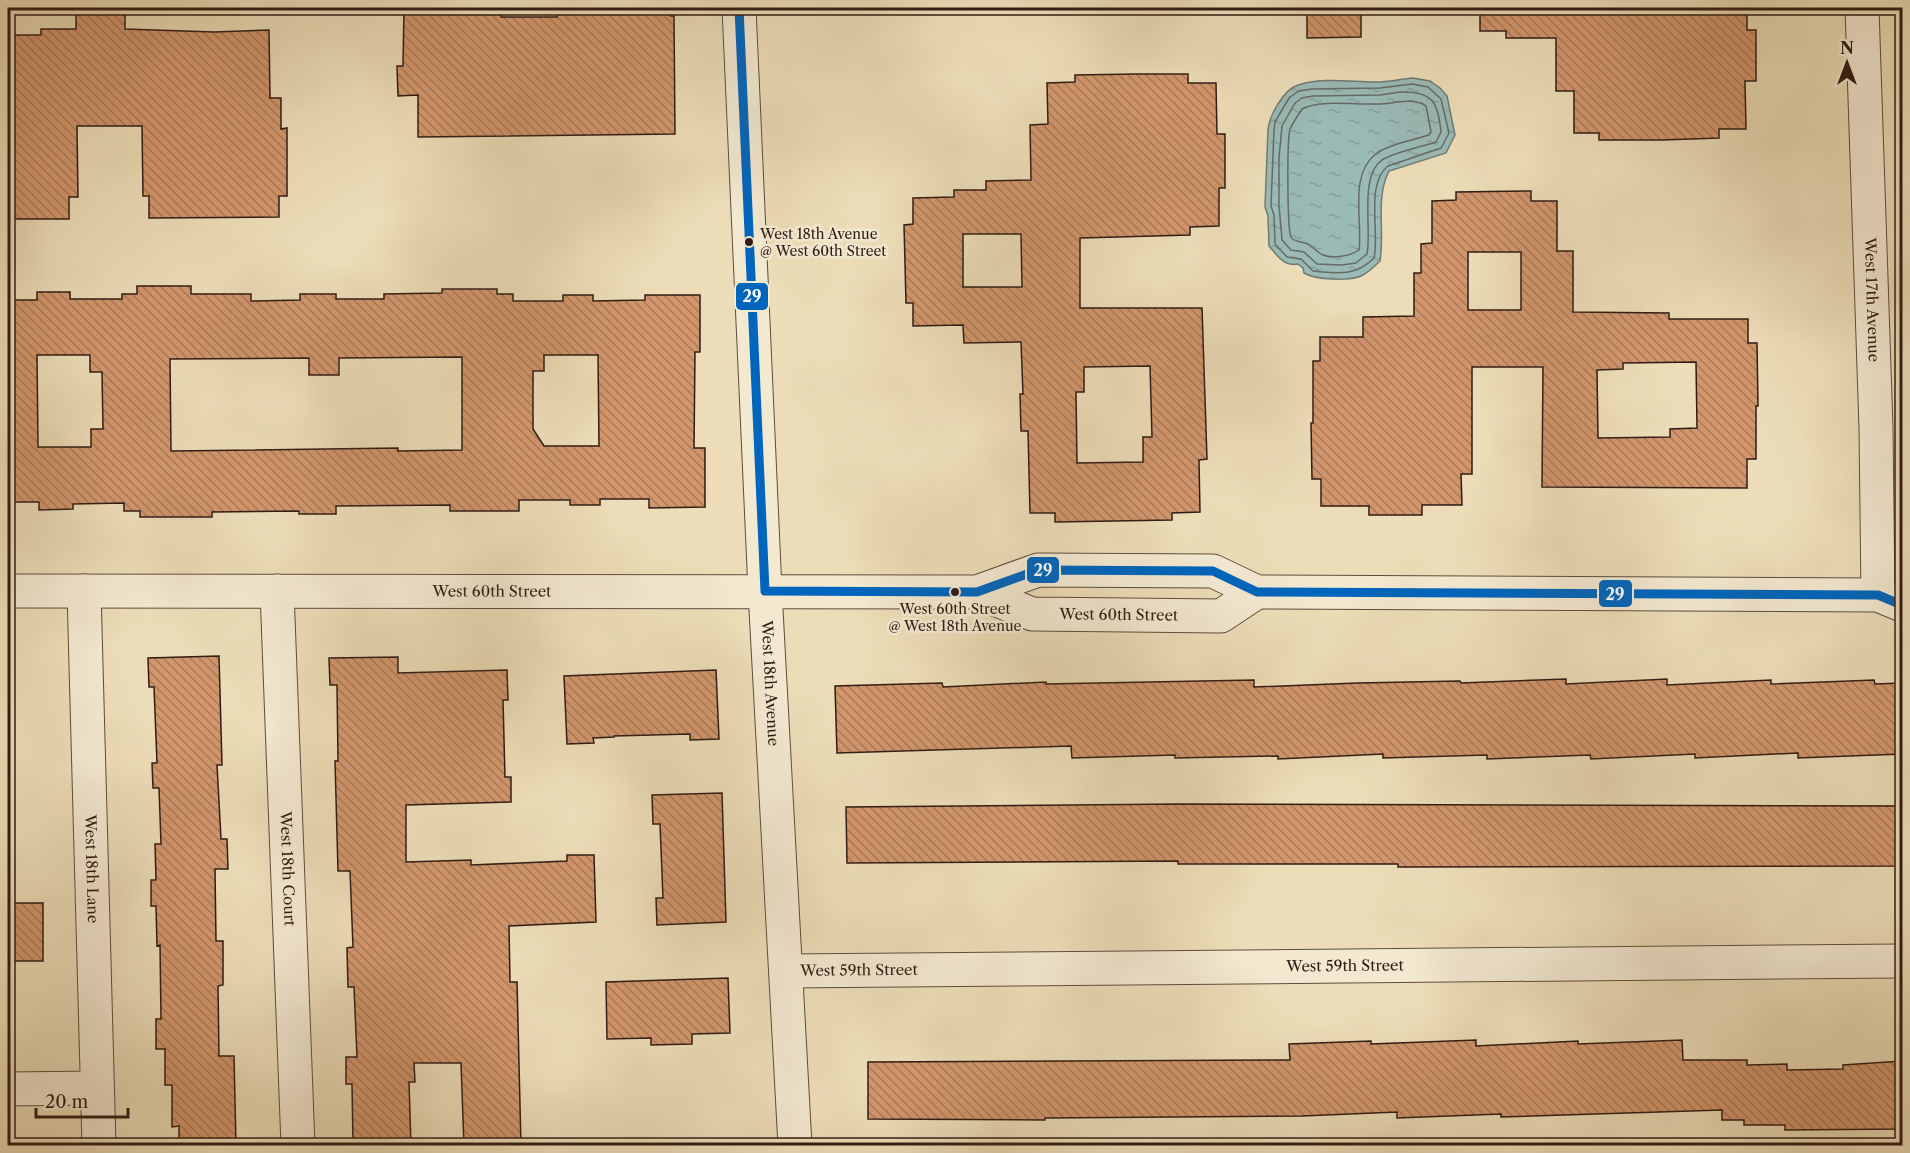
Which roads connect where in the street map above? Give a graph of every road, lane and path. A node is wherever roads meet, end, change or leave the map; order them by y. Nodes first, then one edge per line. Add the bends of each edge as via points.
1 (739, 8) edge
2 (1862, 8) edge
3 (8, 591) edge
4 (84, 591) junction
5 (277, 591) junction
6 (765, 591) junction
7 (977, 592) junction
8 (1257, 592) junction
9 (1894, 595) edge
10 (1902, 961) edge
11 (787, 971) junction
12 (19, 1088) edge
13 (97, 1088) junction
14 (99, 1146) edge
15 (298, 1146) edge
16 (795, 1146) edge

1 - 6 street, West 18th Avenue
2 - 9 street, West 17th Avenue via 1876,428
3 - 4 street, West 60th Street
4 - 5 street, West 60th Street
4 - 13 street, West 18th Lane
5 - 6 street, West 60th Street
5 - 15 street, West 18th Court
6 - 7 street, West 60th Street
6 - 11 street, West 18th Avenue
7 - 8 street, West 60th Street via 1038,570 1050,570 1213,571
7 - 8 street, West 60th Street via 1032,614 1209,616 1221,616
8 - 9 street, West 60th Street
10 - 11 street, West 59th Street
11 - 16 street, West 18th Avenue
12 - 13 street
13 - 14 street, West 18th Lane

